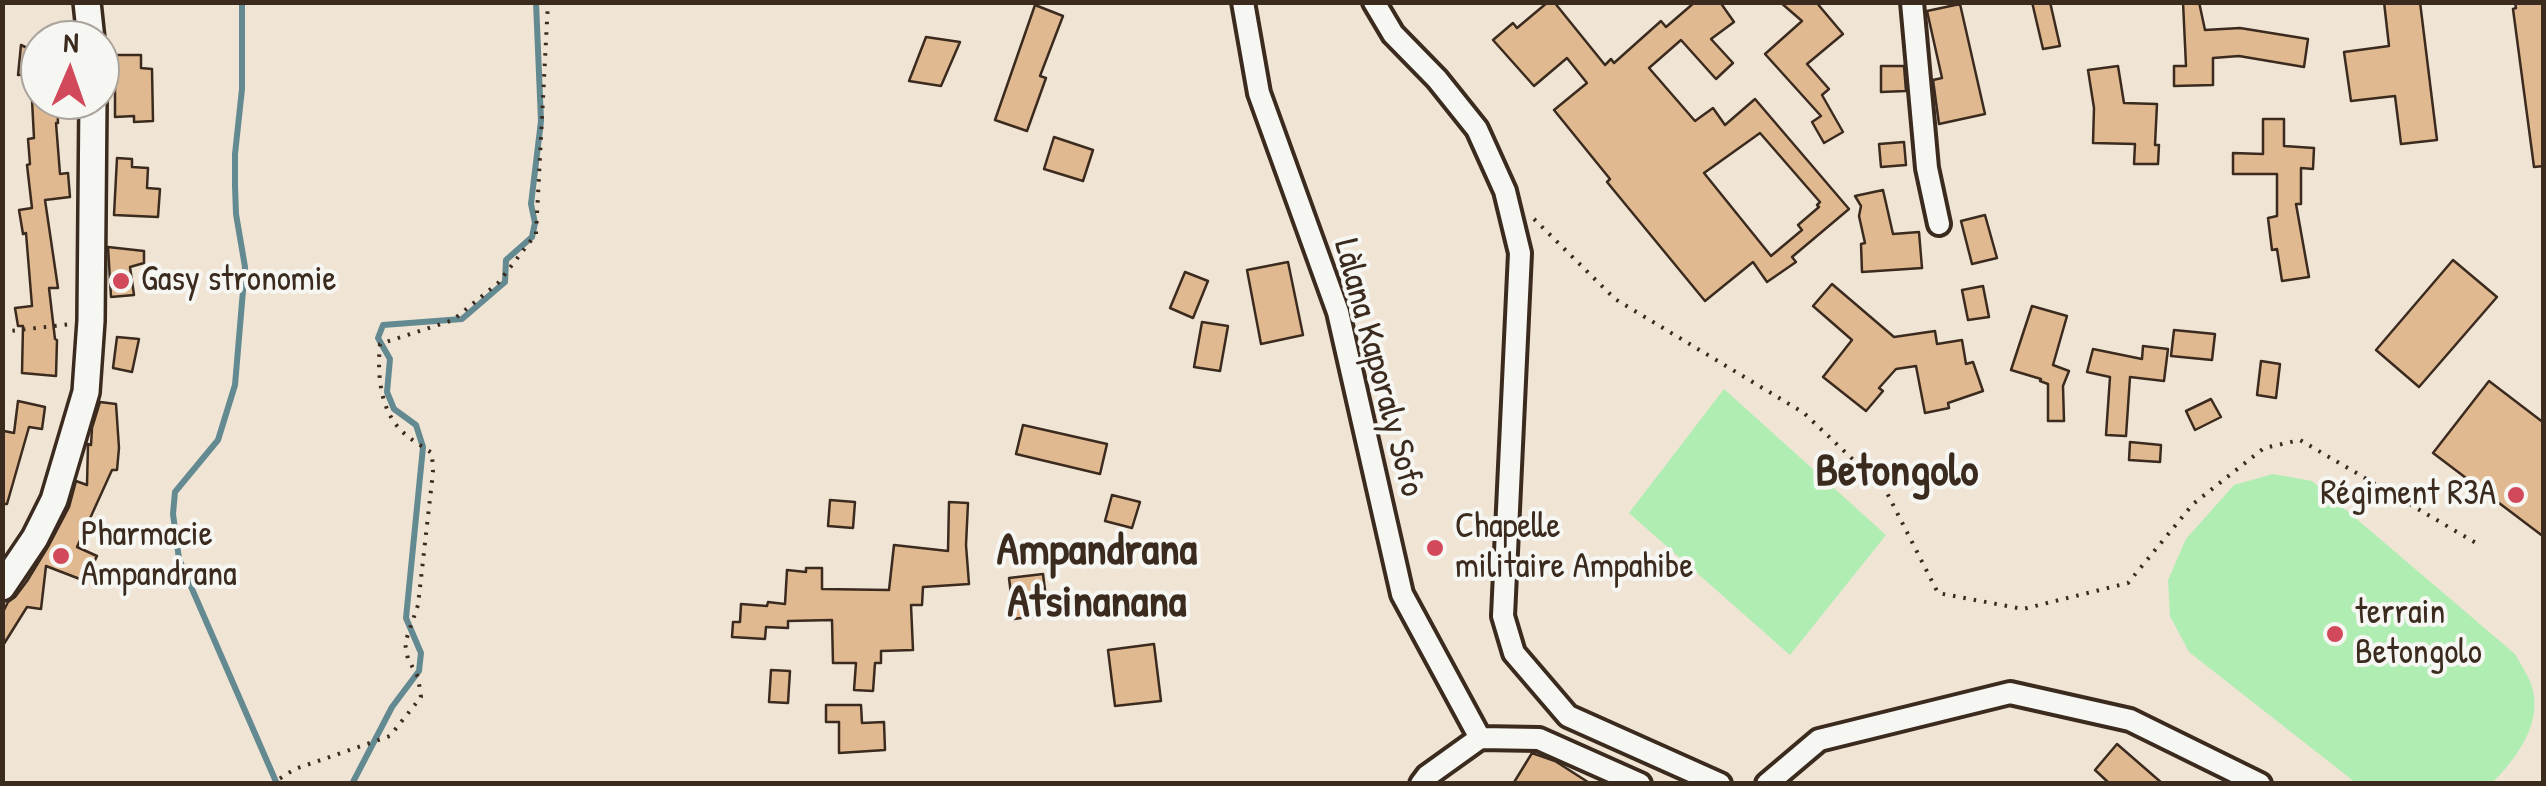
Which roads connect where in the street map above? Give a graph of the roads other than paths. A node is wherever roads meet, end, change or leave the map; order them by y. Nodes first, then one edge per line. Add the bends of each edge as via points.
1 (1244, 2) edge
2 (1374, 2) edge
3 (1912, 2) edge
4 (93, 120) edge
5 (1938, 224) dead end
6 (2, 587) edge
7 (1480, 738) junction
8 (1422, 784) edge
9 (1640, 784) edge
10 (1720, 784) edge
11 (1767, 784) edge
12 (2260, 784) edge

1 - 7 street, Làlana Kaporaly Sofo via 1258,93 1338,312 1402,594
2 - 10 street via 1393,34 1477,128 1505,191 1520,254 1503,616 1514,653 1568,716
3 - 5 street
4 - 6 main road via 86,392 54,500
7 - 8 street
7 - 9 street via 1539,739
11 - 12 street via 1819,740 2010,693 2130,720

